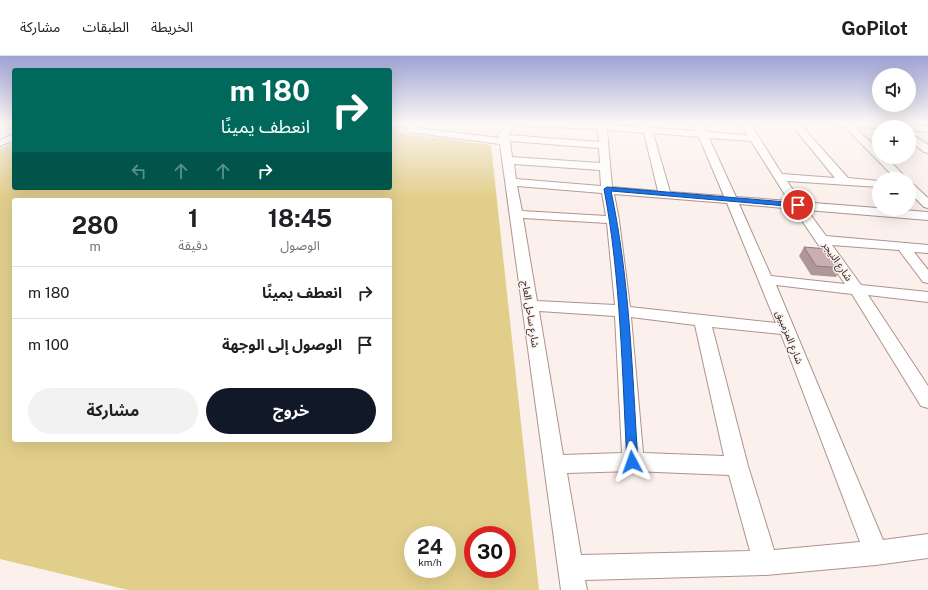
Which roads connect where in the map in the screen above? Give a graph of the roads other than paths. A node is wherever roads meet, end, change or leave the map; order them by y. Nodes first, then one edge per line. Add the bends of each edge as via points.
1 (506, 148) edge
2 (603, 148) edge
3 (653, 148) edge
4 (709, 148) edge
5 (761, 148) edge
6 (816, 148) edge
7 (507, 160) junction
8 (886, 164) edge
9 (606, 167) junction
10 (894, 172) edge
11 (780, 177) junction
12 (510, 182) junction
13 (845, 182) junction
14 (872, 184) edge
15 (916, 186) edge
16 (928, 188) edge
17 (607, 189) junction
18 (916, 193) edge
19 (665, 194) junction
20 (731, 199) junction
21 (928, 204) edge
22 (798, 205) junction
23 (516, 214) junction
24 (928, 216) edge
25 (613, 220) junction
26 (823, 240) junction
27 (902, 246) junction
28 (928, 249) edge
29 (928, 279) edge
30 (766, 280) junction
31 (857, 290) junction
32 (928, 297) edge
33 (530, 306) junction
34 (623, 311) junction
35 (702, 321) junction
36 (787, 329) junction
37 (928, 401) edge
38 (632, 462) junction
39 (555, 464) junction
40 (737, 466) junction
41 (928, 546) edge
42 (876, 553) junction
43 (766, 563) junction
44 (572, 579) edge

1 - 7 street, شارع ساحل العاج
2 - 9 street
3 - 19 street
4 - 20 street, شارع المزمبيق
5 - 11 street, شارع النيجر
6 - 13 street
7 - 9 street
7 - 12 street, شارع ساحل العاج
8 - 10 street
9 - 17 street
11 - 13 street
11 - 22 street, شارع النيجر
12 - 17 street
12 - 23 street, شارع ساحل العاج
13 - 14 street
15 - 16 street
17 - 19 street
17 - 25 street
18 - 21 street
19 - 20 street
20 - 22 street
20 - 30 street, شارع المزمبيق
22 - 24 street
22 - 26 street, شارع النيجر
23 - 25 street
23 - 33 street, شارع ساحل العاج
25 - 34 street
26 - 27 street
26 - 31 street, شارع النيجر
27 - 28 street
27 - 29 street
30 - 31 street
30 - 36 street, شارع المزمبيق
31 - 32 street
31 - 37 street, شارع النيجر
33 - 34 street
33 - 39 street, شارع ساحل العاج
34 - 35 street
34 - 38 street
35 - 36 street
35 - 40 street
36 - 42 street, شارع المزمبيق
38 - 39 street
38 - 40 street
39 - 44 street, شارع ساحل العاج
40 - 43 street
41 - 42 street
42 - 43 street
43 - 44 street

